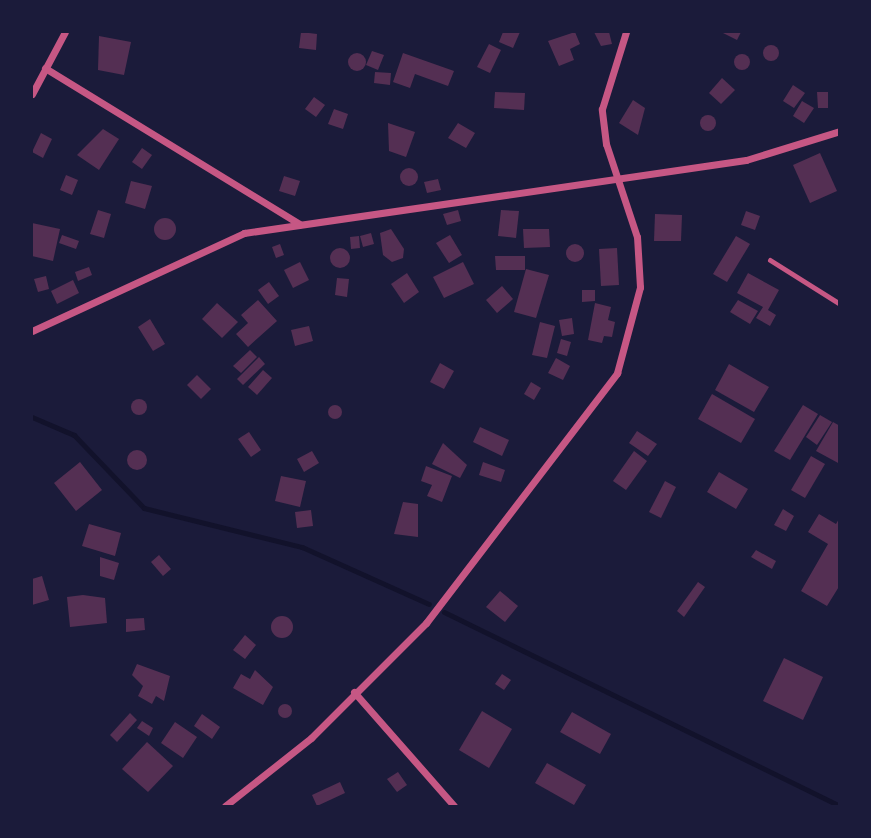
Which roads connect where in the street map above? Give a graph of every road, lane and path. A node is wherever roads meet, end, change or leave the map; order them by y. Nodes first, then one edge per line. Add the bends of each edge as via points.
1 (65, 32) edge
2 (625, 32) edge
3 (45, 68) junction
4 (32, 94) edge
5 (839, 131) edge
6 (621, 178) junction
7 (300, 224) junction
8 (770, 260) dead end
9 (839, 304) edge
10 (32, 331) edge
11 (354, 692) junction
12 (225, 807) edge
13 (454, 807) edge

1 - 3 street
2 - 6 street via 602,109 606,144
3 - 4 street
3 - 7 street
5 - 6 street via 746,160
6 - 7 street
6 - 11 street via 637,237 640,287 617,373 426,623
7 - 10 street via 222,240
8 - 9 lane
11 - 12 street via 311,738
11 - 13 street

